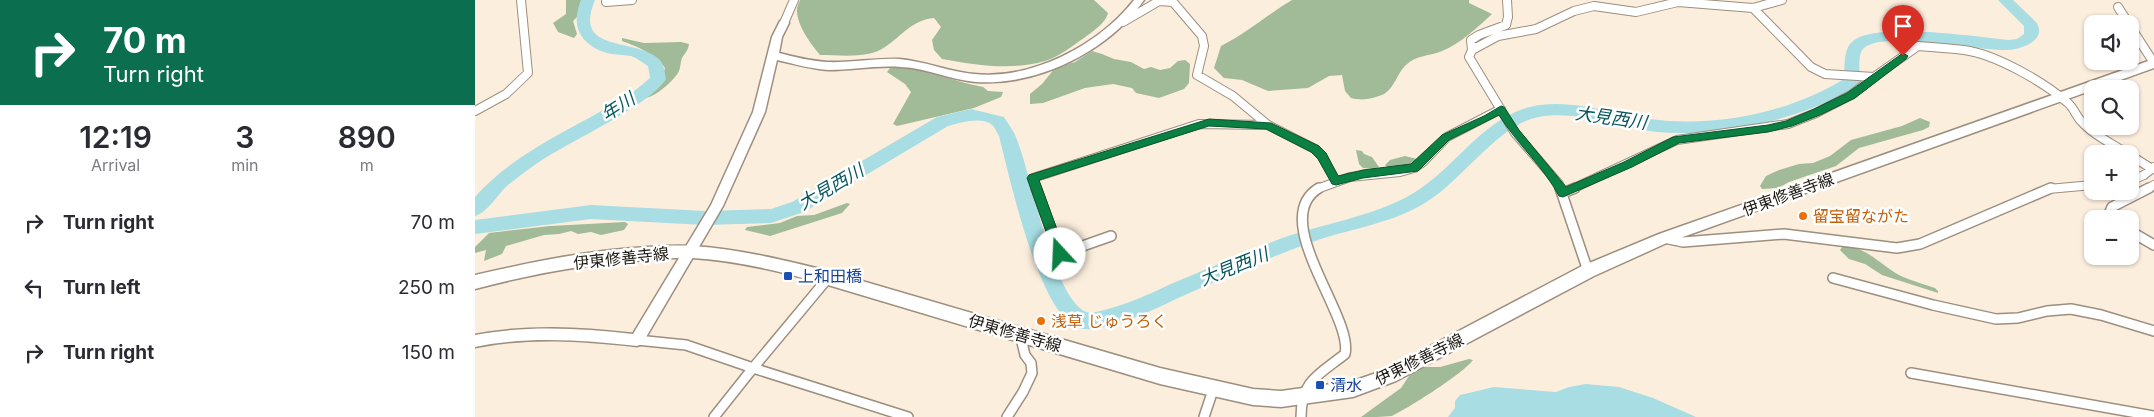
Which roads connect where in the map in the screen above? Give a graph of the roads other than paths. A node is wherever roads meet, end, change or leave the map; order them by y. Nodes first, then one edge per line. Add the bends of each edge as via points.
1 (521, 0) edge
2 (632, 0) edge
3 (794, 0) edge
4 (1139, 0) edge
5 (1507, 0) edge
6 (1782, 0) edge
7 (607, 2) dead end
8 (2118, 7) dead end
9 (1753, 8) junction
10 (2123, 15) edge
11 (1123, 22) junction
12 (783, 23) joint
13 (2139, 40) edge
14 (1472, 50) junction
15 (772, 54) junction
16 (2154, 63) edge
17 (1871, 77) junction
18 (2059, 96) junction
19 (475, 111) edge
20 (1502, 112) junction
21 (1268, 126) junction
22 (2115, 145) edge
23 (2139, 160) edge
24 (2153, 168) edge
25 (2139, 176) edge
26 (1336, 181) junction
27 (2154, 184) edge
28 (2084, 186) edge
29 (1563, 193) junction
30 (2111, 210) edge
31 (1302, 226) joint
32 (1111, 236) dead end
33 (2139, 236) edge
34 (1664, 238) junction
35 (2154, 245) edge
36 (691, 252) junction
37 (1588, 270) junction
38 (828, 278) junction
39 (1833, 278) dead end
40 (475, 282) edge
41 (2154, 330) edge
42 (1020, 334) junction
43 (637, 340) junction
44 (475, 341) edge
45 (753, 368) junction
46 (1911, 373) dead end
47 (1213, 390) junction
48 (1305, 395) junction
49 (2154, 416) edge
50 (714, 417) edge
51 (908, 417) edge
52 (1007, 417) edge
53 (1204, 417) edge
54 (1301, 417) edge

1 - 19 street via 528,73 506,94
2 - 7 street
3 - 12 street
4 - 11 street
5 - 14 street via 1506,25 1475,36 1470,43
6 - 9 street
8 - 10 street
9 - 14 street via 1677,2 1636,12 1594,6 1536,29 1498,36
9 - 17 street via 1811,66 1825,74
11 - 15 street via 1107,35 1067,57 1009,78 975,78 910,63 816,65
11 - 21 street via 1159,1 1173,2 1202,36 1204,46 1197,75 1233,96
12 - 15 street
13 - 16 street
14 - 20 street via 1469,57 1473,66
15 - 36 street via 759,112 717,206
16 - 18 main road, 伊東修善寺線
17 - 18 street via 1918,46 1953,48 1990,57
17 - 29 street via 1851,95 1788,124 1677,140
18 - 22 street via 2070,104 2089,128
18 - 34 main road, 伊東修善寺線
20 - 26 street via 1445,137 1414,168
20 - 29 street
21 - 26 street via 1315,149
21 - 32 street via 1199,124 1033,178 1060,254
23 - 24 street
24 - 25 street
26 - 31 street via 1310,194 1303,210
27 - 30 street
28 - 34 street via 2052,188 1920,244 1897,248 1784,234 1683,242
29 - 37 street
31 - 48 street via 1347,346 1345,354 1310,382
33 - 35 street
34 - 37 main road, 伊東修善寺線
36 - 38 main road, 伊東修善寺線 via 747,258
36 - 40 main road, 伊東修善寺線 via 591,259
36 - 43 street
37 - 48 main road, 伊東修善寺線 via 1390,376 1353,389
38 - 42 main road, 伊東修善寺線
38 - 45 street
39 - 41 street via 1997,319 2071,310
42 - 47 main road, 伊東修善寺線
42 - 52 street via 1032,373
43 - 44 street via 580,334 517,333
43 - 45 street via 686,345
45 - 50 street
45 - 51 street
46 - 49 street
47 - 48 main road, 伊東修善寺線 via 1253,398 1281,399
47 - 53 street
48 - 54 street via 1300,406

